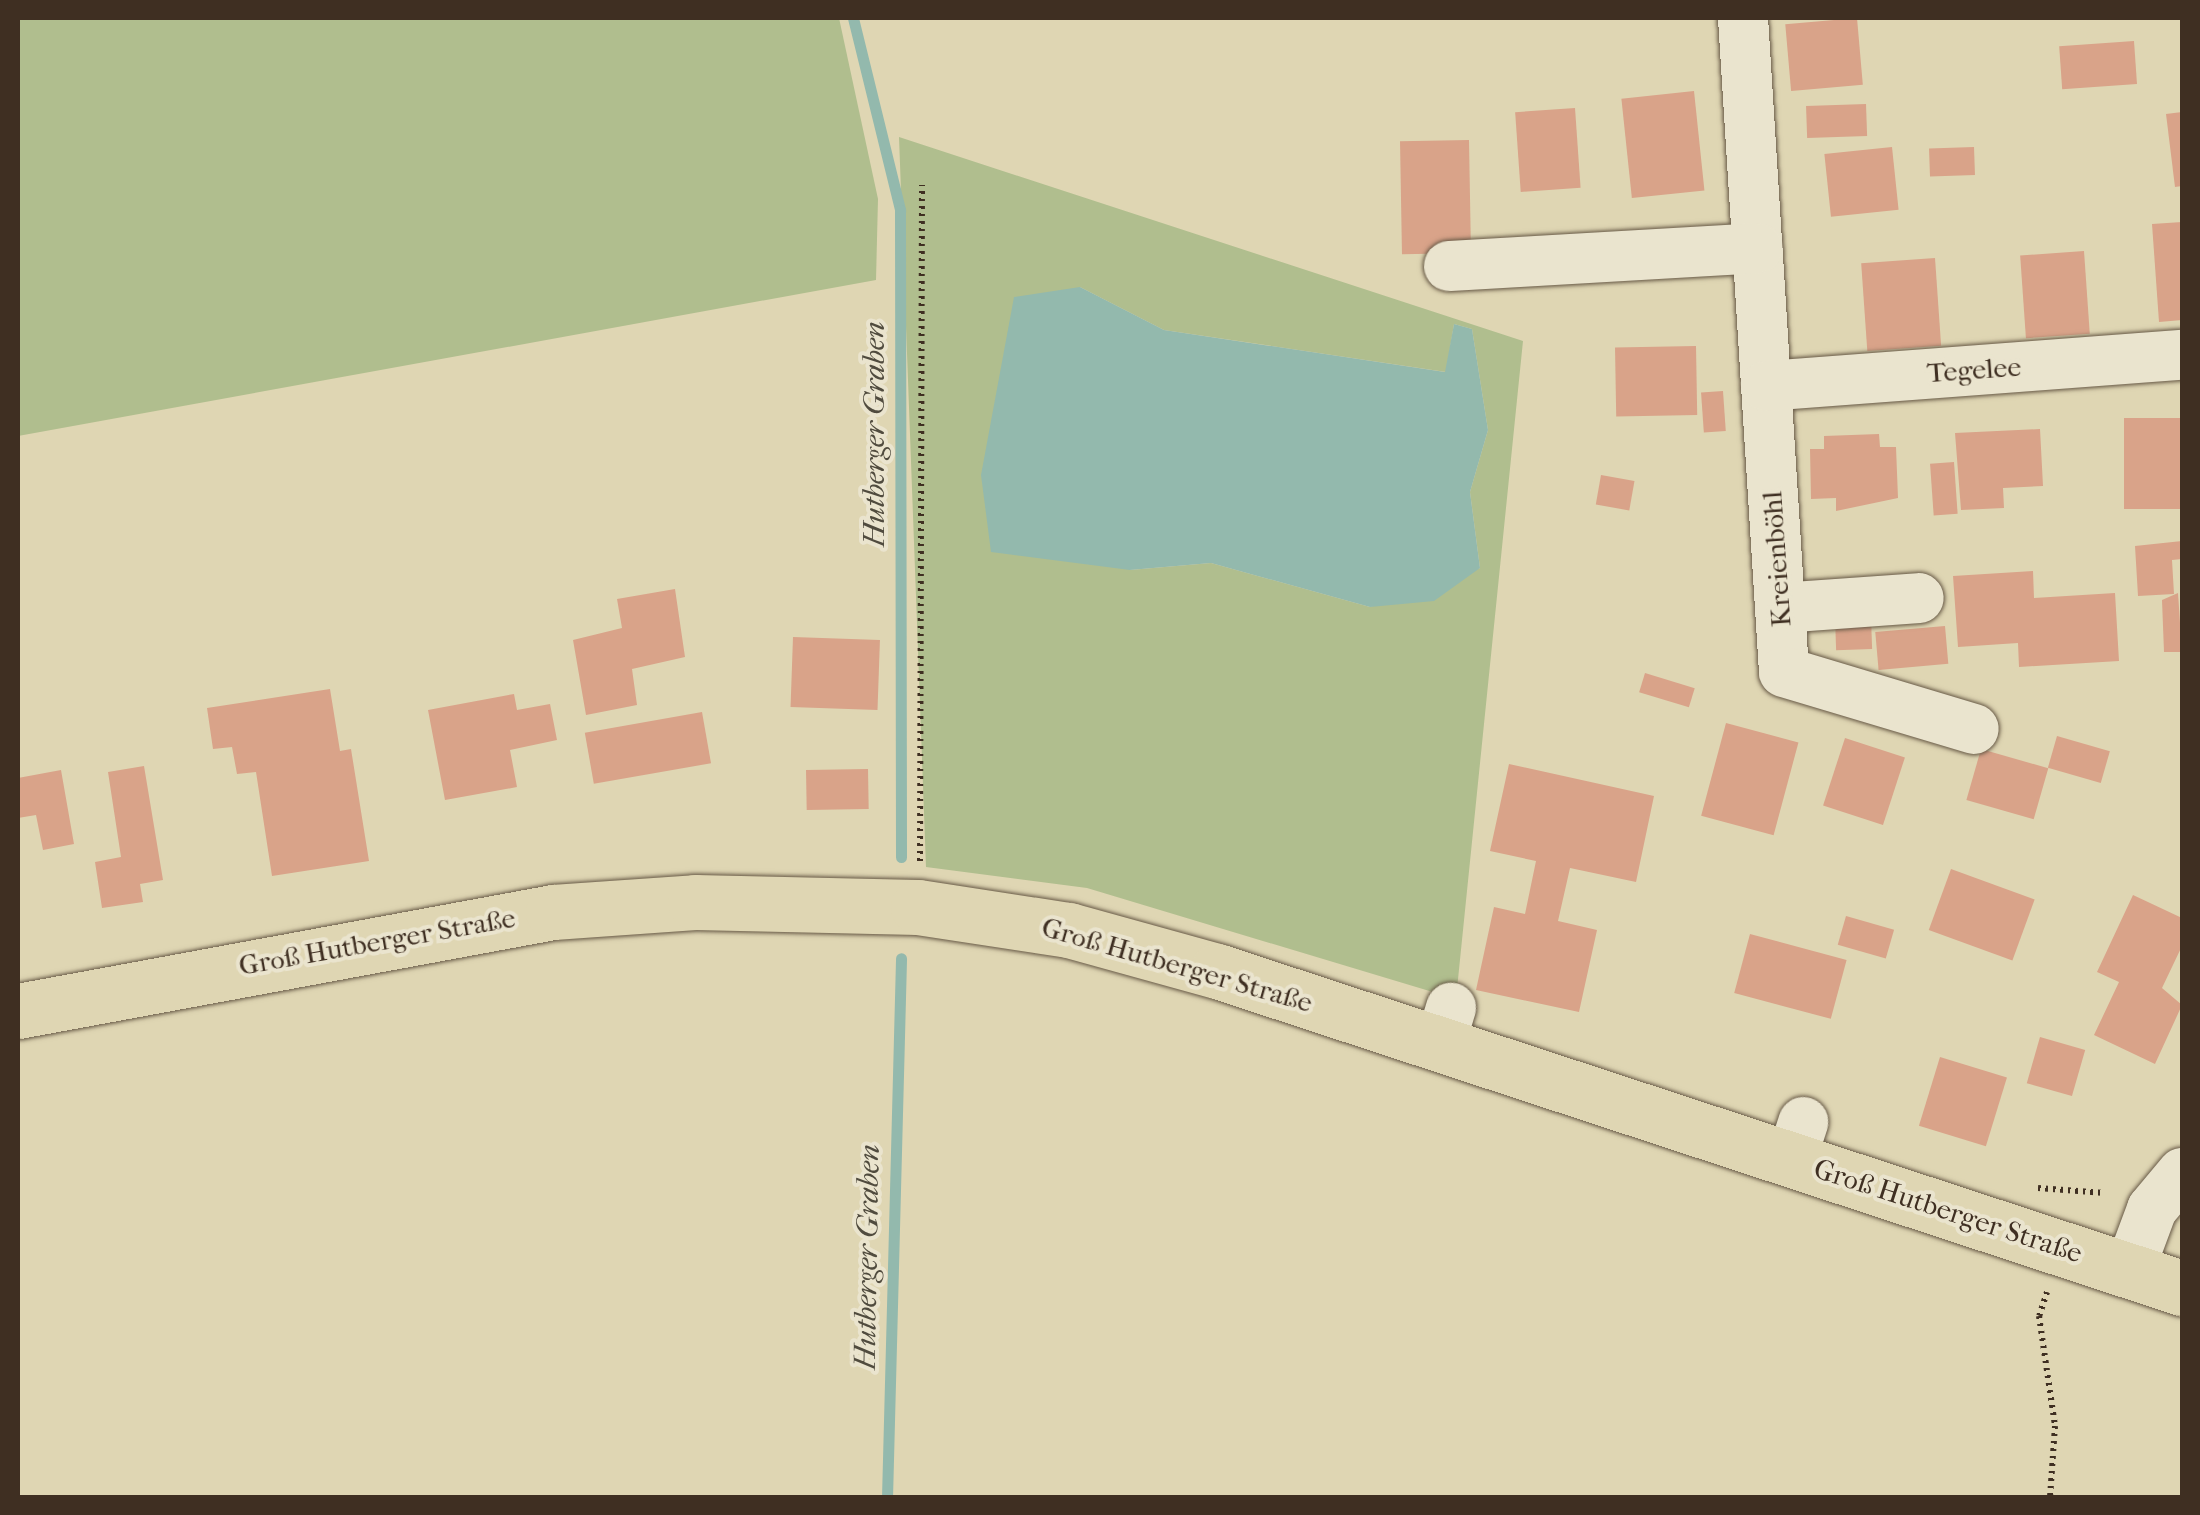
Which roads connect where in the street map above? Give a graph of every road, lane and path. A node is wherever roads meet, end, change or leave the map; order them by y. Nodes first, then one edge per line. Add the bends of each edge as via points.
1 (1743, 18) edge
2 (922, 185) dead end
3 (1757, 248) junction
4 (1449, 266) dead end
5 (2182, 355) edge
6 (1766, 386) junction
7 (1919, 598) dead end
8 (1780, 608) junction
9 (1974, 729) dead end
10 (920, 872) dead end
11 (18, 1011) edge
12 (2182, 1173) edge
13 (2168, 1280) edge
14 (2039, 1316) dead end
15 (2050, 1498) edge

1 - 3 street, Kreienböhl
2 - 10 path
3 - 4 street
3 - 6 street, Kreienböhl
5 - 6 street, Tegelee
6 - 8 street, Kreienböhl
7 - 8 street
8 - 9 street, Kreienböhl via 1784,672
11 - 13 main road, Groß Hutberger Straße via 553,912 812,902 1070,930 1446,1026 1797,1141
12 - 13 street via 2152,1209
14 - 15 path via 2054,1426

